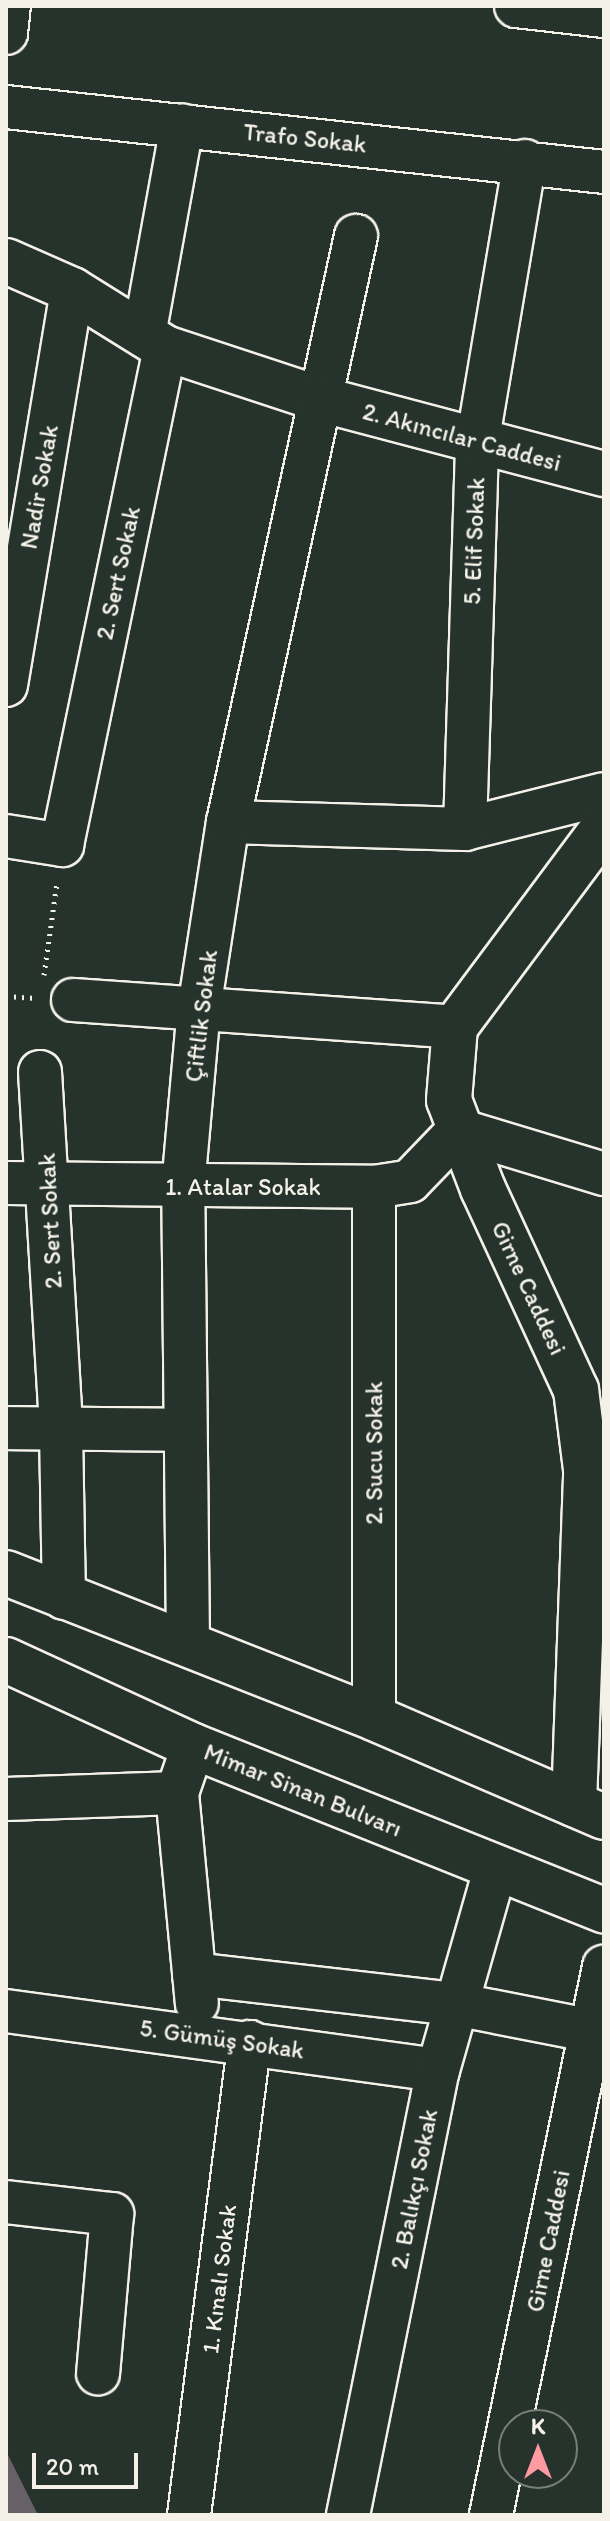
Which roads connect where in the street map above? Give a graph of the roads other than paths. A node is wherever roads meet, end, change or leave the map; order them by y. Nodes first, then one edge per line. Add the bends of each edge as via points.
1 (9, 6) edge
2 (516, 6) edge
3 (604, 16) edge
4 (6, 33) edge
5 (6, 107) edge
6 (182, 125) junction
7 (525, 161) junction
8 (604, 172) edge
9 (356, 236) dead end
10 (6, 261) edge
11 (72, 290) junction
12 (155, 342) junction
13 (320, 399) junction
14 (477, 444) junction
15 (604, 474) edge
16 (6, 685) edge
17 (604, 794) edge
18 (228, 822) junction
19 (604, 827) edge
20 (465, 829) junction
21 (6, 836) edge
22 (57, 1007) road end
23 (199, 1009) junction
24 (455, 1027) junction
25 (40, 1072) dead end
26 (459, 1130) junction
27 (604, 1174) edge
28 (6, 1183) edge
29 (49, 1184) junction
30 (183, 1187) junction
31 (374, 1187) junction
32 (590, 1391) edge
33 (6, 1428) edge
34 (61, 1429) junction
35 (185, 1430) junction
36 (6, 1573) edge
37 (64, 1598) junction
38 (188, 1644) junction
39 (6, 1660) edge
40 (374, 1718) junction
41 (193, 1746) junction
42 (177, 1793) junction
43 (6, 1799) edge
44 (589, 1810) edge
45 (496, 1867) junction
46 (604, 1910) edge
47 (604, 1967) edge
48 (194, 1974) junction
49 (455, 2004) junction
50 (6, 2011) edge
51 (588, 2030) junction
52 (202, 2036) junction
53 (250, 2042) junction
54 (438, 2070) junction
55 (6, 2202) edge
56 (98, 2373) dead end
57 (189, 2515) edge
58 (348, 2515) edge
59 (491, 2515) edge

1 - 4 street
2 - 3 street
5 - 6 street, Trafo Sokak
6 - 7 street, Trafo Sokak
6 - 12 street, 2. Sert Sokak
7 - 8 street, Trafo Sokak
7 - 14 street, 5. Elif Sokak
9 - 13 street
10 - 11 main road, 2. Akıncılar Caddesi
11 - 12 main road, 2. Akıncılar Caddesi
11 - 16 street, Nadir Sokak
12 - 13 main road, 2. Akıncılar Caddesi
12 - 21 street, 2. Sert Sokak via 62,845
13 - 14 main road, 2. Akıncılar Caddesi
13 - 18 street, Çiftlik Sokak
14 - 15 main road, 2. Akıncılar Caddesi
14 - 20 street, 5. Elif Sokak
17 - 20 street
18 - 20 street
18 - 23 street, Çiftlik Sokak
19 - 24 main road
22 - 23 street
23 - 24 street
23 - 30 street, Çiftlik Sokak
24 - 26 main road, Girne Caddesi via 449,1100
25 - 29 street, 2. Sert Sokak
26 - 27 street
26 - 31 street, 1. Atalar Sokak via 410,1181
26 - 32 main road, Girne Caddesi
28 - 29 street, 1. Atalar Sokak
29 - 30 street, 1. Atalar Sokak
29 - 34 street, 2. Sert Sokak
30 - 31 street, 1. Atalar Sokak
30 - 35 street, Çiftlik Sokak
31 - 40 street, 2. Sucu Sokak
32 - 44 main road, Girne Caddesi
33 - 34 street
34 - 35 street
34 - 37 street, 2. Sert Sokak
35 - 38 street, Çiftlik Sokak
36 - 37 main road
37 - 38 main road
38 - 40 main road
39 - 41 main road, Mimar Sinan Bulvarı
40 - 44 main road
41 - 42 street
41 - 45 main road, Mimar Sinan Bulvarı
42 - 43 street
42 - 48 street
45 - 46 main road, Mimar Sinan Bulvarı
45 - 49 street, 2. Balıkçı Sokak
47 - 51 street, Girne Caddesi
48 - 49 street
48 - 52 street
49 - 51 street
49 - 54 street, 2. Balıkçı Sokak
50 - 52 street, 5. Gümüş Sokak
51 - 59 street, Girne Caddesi
52 - 53 street, 5. Gümüş Sokak
53 - 54 street, 5. Gümüş Sokak
53 - 57 street, 1. Kınalı Sokak
54 - 58 street, 2. Balıkçı Sokak
55 - 56 street via 112,2214

